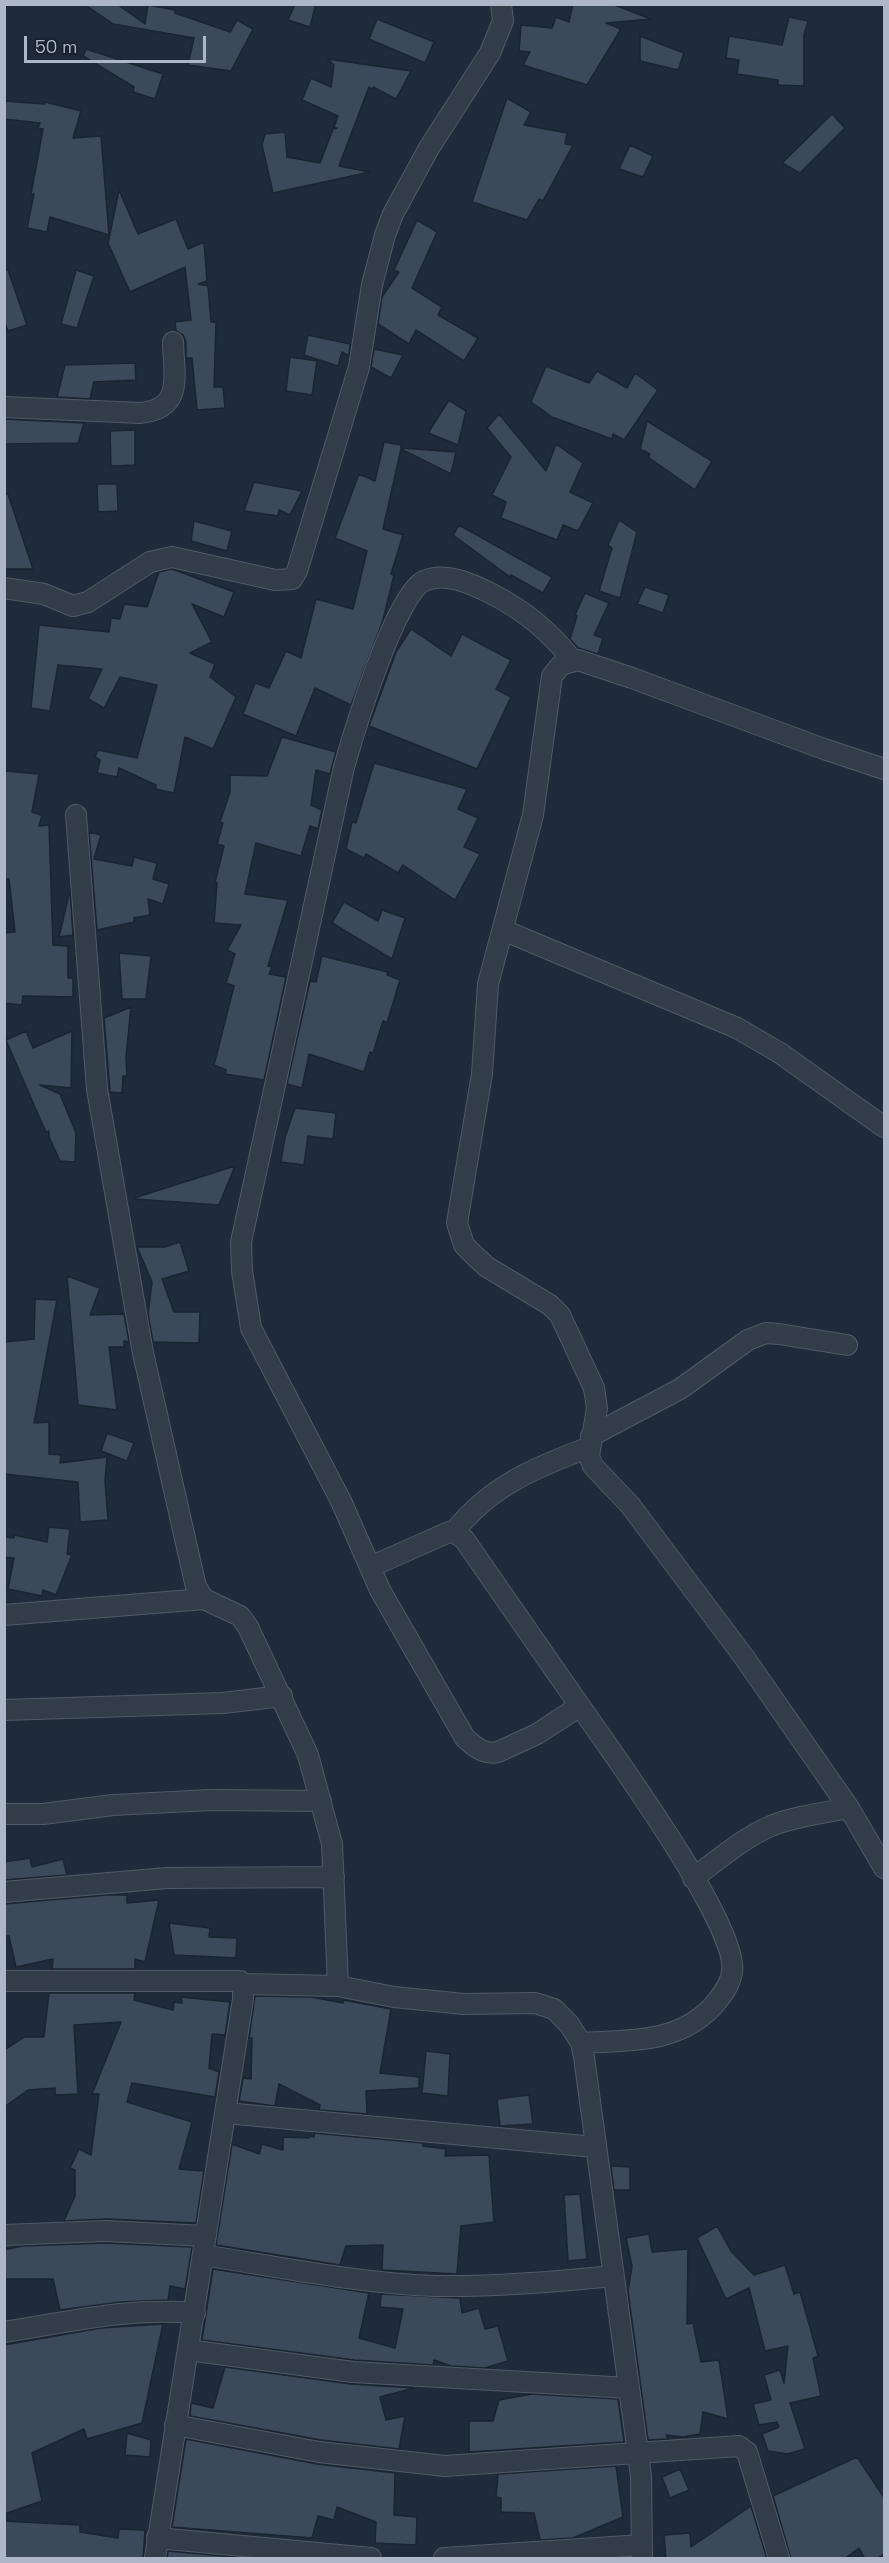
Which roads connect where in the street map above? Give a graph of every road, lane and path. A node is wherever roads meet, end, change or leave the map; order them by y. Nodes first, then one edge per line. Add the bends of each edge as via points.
1 (501, 4) edge
2 (173, 342) dead end
3 (4, 406) edge
4 (4, 588) edge
5 (573, 661) junction
6 (885, 769) edge
7 (76, 815) dead end
8 (503, 930) junction
9 (885, 1127) edge
10 (847, 1345) dead end
11 (591, 1442) junction
12 (454, 1532) junction
13 (370, 1567) junction
14 (204, 1599) junction
15 (4, 1615) edge
16 (282, 1696) junction
17 (580, 1706) junction
18 (4, 1710) edge
19 (321, 1801) junction
20 (849, 1808) junction
21 (4, 1814) edge
22 (884, 1865) edge
23 (334, 1877) junction
24 (693, 1878) junction
25 (4, 1892) edge
26 (4, 1981) edge
27 (243, 1984) junction
28 (339, 1986) junction
29 (581, 2043) junction
30 (225, 2114) junction
31 (595, 2147) junction
32 (4, 2235) edge
33 (204, 2245) junction
34 (613, 2276) junction
35 (195, 2313) junction
36 (4, 2332) edge
37 (188, 2350) junction
38 (629, 2388) junction
39 (175, 2425) junction
40 (637, 2453) junction
41 (157, 2538) junction
42 (642, 2552) edge
43 (155, 2559) edge
44 (371, 2559) edge
45 (444, 2559) edge
46 (779, 2559) edge

1 - 4 street via 503,21 490,53 429,148 385,235 372,285 359,367 292,579 266,578 172,557 150,562 88,602 73,606 44,594
2 - 3 street via 173,393 161,409 140,413
5 - 6 street via 632,678
5 - 8 street via 561,665 552,676 533,815
5 - 13 street via 545,628 507,602 470,583 446,578 423,581 396,621 360,712 344,767 242,1242 242,1271 251,1328 341,1501
7 - 14 street via 97,1089 146,1365 178,1515 196,1587
8 - 9 street via 736,1028 780,1053
8 - 11 street via 488,984 482,1074 457,1223 464,1245 487,1267 550,1305 560,1316 594,1388 597,1408
10 - 11 street via 779,1334 757,1336 681,1389
11 - 12 street via 506,1484 482,1501
11 - 20 street via 589,1456 593,1466 630,1505
12 - 13 street via 443,1533
12 - 17 street via 464,1539
13 - 17 street via 465,1738 474,1746 492,1754 507,1750
14 - 15 street
14 - 16 street via 240,1616 256,1639
16 - 18 street via 223,1703
16 - 19 street via 308,1755
17 - 24 street via 638,1788
19 - 21 street via 211,1800
19 - 23 street via 332,1844
20 - 22 street
20 - 24 street via 770,1827
23 - 25 street via 167,1878
23 - 28 street
24 - 29 street via 726,1938 733,1960 730,1982 723,1995 708,2011 675,2032 656,2038
26 - 27 street
27 - 28 street
27 - 30 street
28 - 29 street via 394,1997 464,2004 545,2005 569,2024
29 - 31 street
30 - 31 street
30 - 33 street
31 - 34 street
32 - 33 street via 106,2231
33 - 34 street via 346,2277 434,2286
33 - 35 street
34 - 38 street
35 - 36 street via 129,2311
35 - 37 street
37 - 38 street via 352,2372
37 - 39 street
38 - 40 street
39 - 40 street via 319,2452 445,2466
39 - 41 street
40 - 42 street
40 - 46 street via 744,2448
41 - 43 street
41 - 44 street
42 - 45 street

